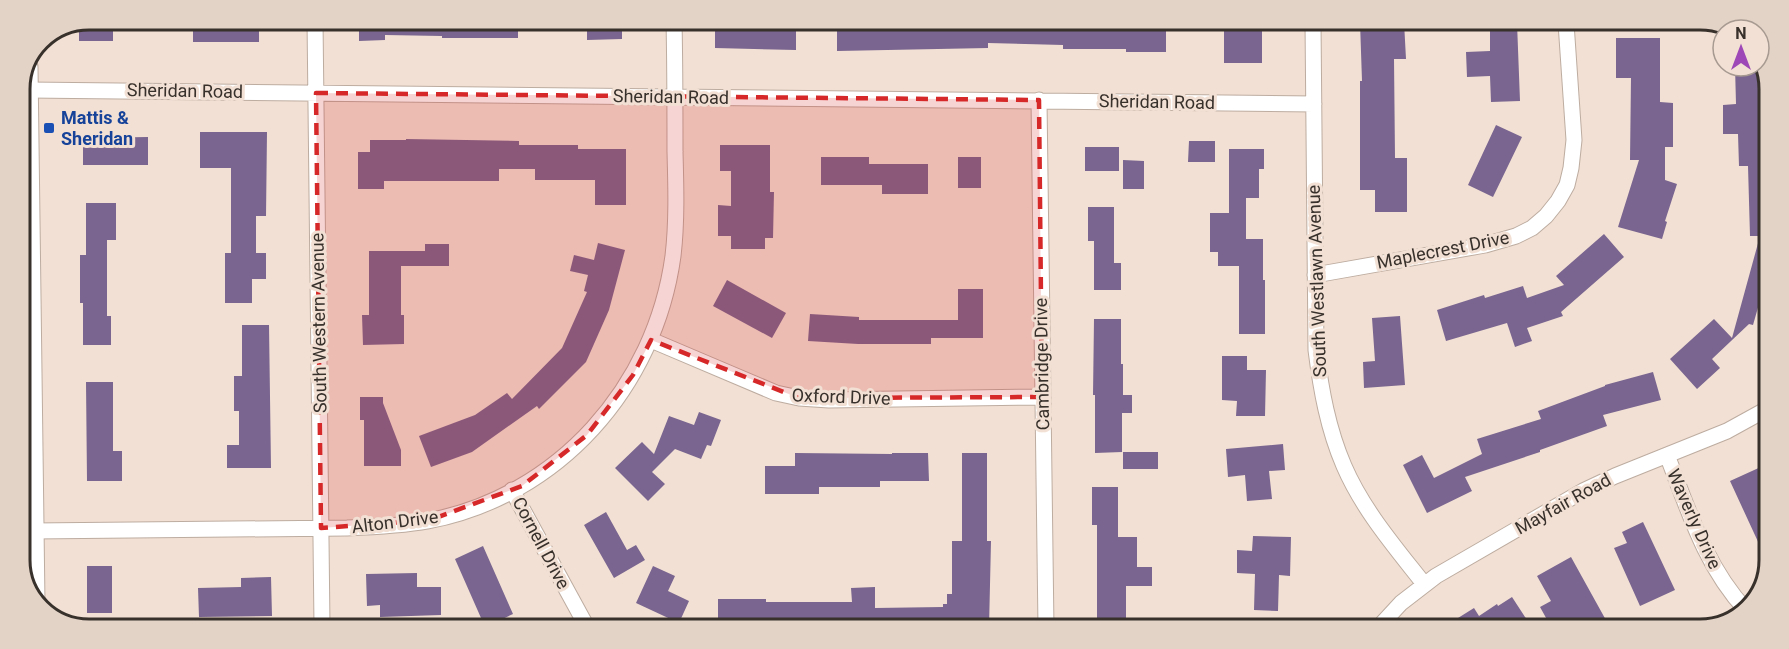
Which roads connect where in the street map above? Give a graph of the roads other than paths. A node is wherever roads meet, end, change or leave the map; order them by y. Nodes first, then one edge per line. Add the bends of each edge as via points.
1 (315, 30) edge
2 (674, 30) edge
3 (1313, 30) edge
4 (1566, 30) edge
5 (30, 90) edge
6 (316, 93) junction
7 (675, 97) junction
8 (1039, 100) junction
9 (1314, 104) junction
10 (1315, 275) junction
11 (651, 340) junction
12 (1042, 397) junction
13 (1759, 413) edge
14 (30, 433) edge
15 (1667, 455) junction
16 (512, 490) junction
17 (321, 528) junction
18 (33, 531) junction
19 (34, 582) edge
20 (1424, 584) junction
21 (1740, 603) edge
22 (322, 619) edge
23 (583, 619) edge
24 (1046, 619) edge
25 (1386, 619) edge

1 - 6 street, South Western Avenue
2 - 7 street, Alton Drive
3 - 9 street, South Westlawn Avenue
4 - 10 street, Maplecrest Drive via 1574,140 1571,168 1567,184 1546,216 1516,236 1485,245
5 - 6 street, Sheridan Road
6 - 7 street, Sheridan Road
6 - 17 street, South Western Avenue
7 - 8 street, Sheridan Road
7 - 11 street, Alton Drive via 673,256
8 - 9 street, Sheridan Road
8 - 12 street, Cambridge Drive
9 - 10 street, South Westlawn Avenue
10 - 20 street, South Westlawn Avenue via 1320,389 1333,436 1363,502
11 - 12 street, Oxford Drive via 776,393 799,398
11 - 16 street, Alton Drive via 628,383 587,435 552,467
12 - 24 street, Cambridge Drive
13 - 15 street, Mayfair Road
14 - 18 main road
15 - 20 street, Mayfair Road via 1583,491
15 - 21 street, Waverly Drive via 1703,546
16 - 17 street, Alton Drive via 473,508 430,520
16 - 23 street, Cornell Drive
17 - 18 street, Alton Drive
17 - 22 street, South Western Avenue
18 - 19 main road
20 - 25 street, Mayfair Road

